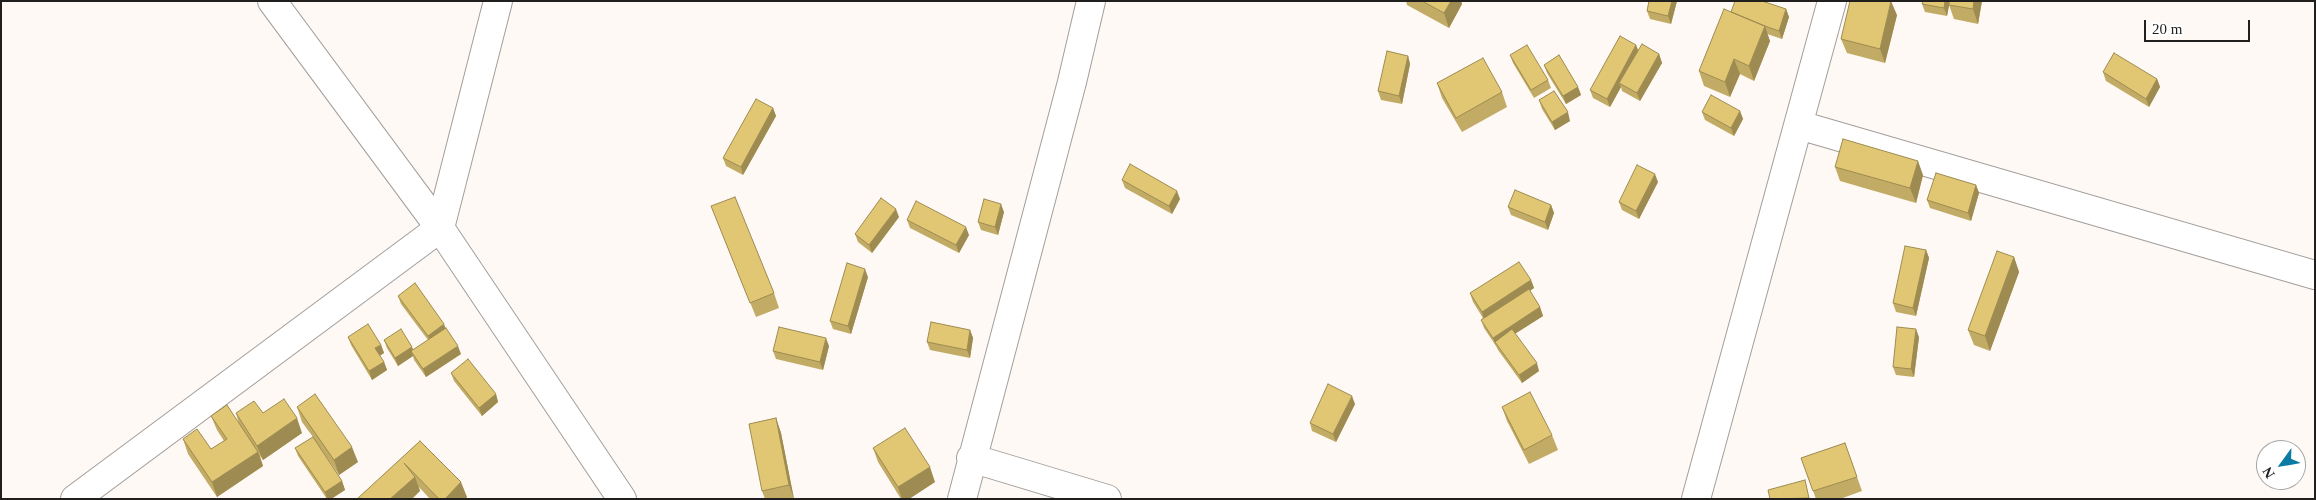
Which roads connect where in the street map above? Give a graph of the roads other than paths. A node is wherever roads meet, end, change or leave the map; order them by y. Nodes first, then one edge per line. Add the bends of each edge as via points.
1 (272, 1) edge
2 (498, 1) edge
3 (1090, 1) edge
4 (1832, 1) edge
5 (1799, 125) junction
6 (440, 228) junction
7 (2315, 275) edge
8 (971, 458) junction
9 (75, 499) edge
10 (622, 499) edge
11 (962, 499) edge
12 (1107, 499) edge
13 (1696, 499) edge

1 - 6 street
2 - 6 street
3 - 8 street via 1070,92
4 - 5 street
5 - 7 street
5 - 13 street
6 - 9 street
6 - 10 street
8 - 11 street
8 - 12 street

